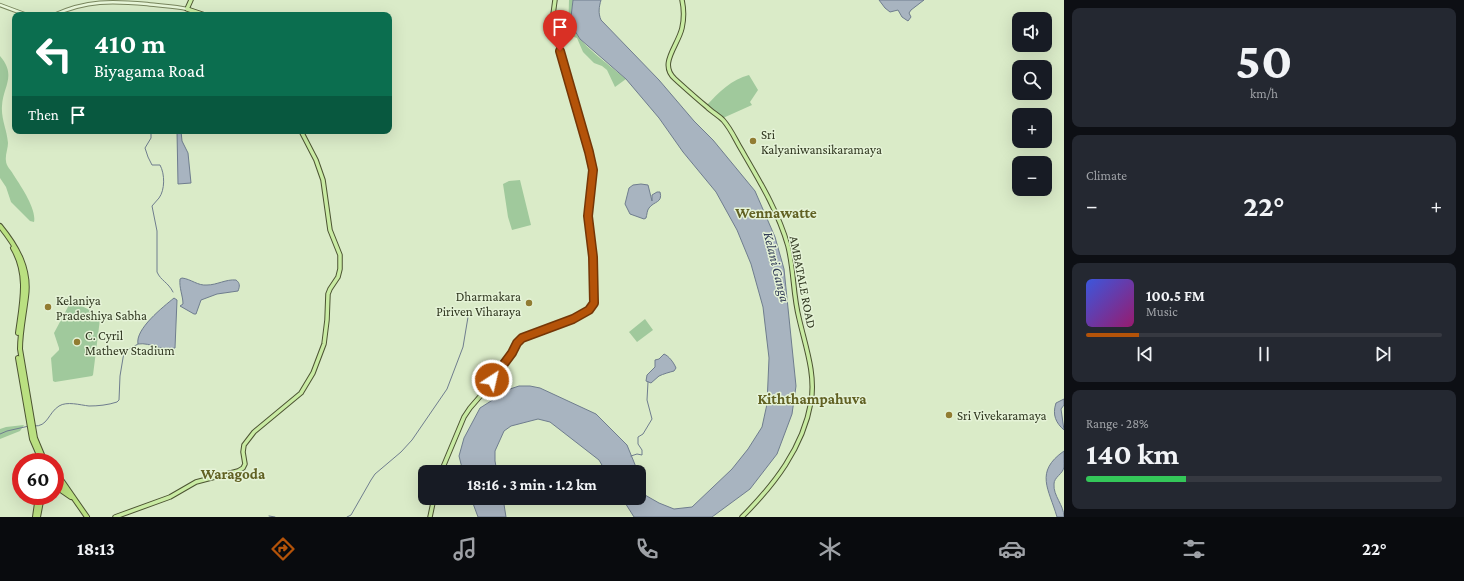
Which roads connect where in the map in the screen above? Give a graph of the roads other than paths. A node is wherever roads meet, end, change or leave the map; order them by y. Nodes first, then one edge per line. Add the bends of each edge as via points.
1 (191, 0) edge
2 (555, 0) edge
3 (682, 0) edge
4 (0, 5) edge
5 (187, 9) junction
6 (19, 12) edge
7 (62, 12) edge
8 (196, 12) edge
9 (303, 134) edge
10 (0, 226) edge
11 (0, 230) edge
12 (30, 421) junction
13 (32, 429) junction
14 (42, 452) edge
15 (38, 453) edge
16 (444, 465) edge
17 (64, 483) edge
18 (64, 488) edge
19 (69, 490) junction
20 (64, 491) edge
21 (38, 505) edge
22 (40, 505) edge
23 (433, 505) edge
24 (37, 517) edge
25 (84, 517) edge
26 (87, 517) edge
27 (115, 517) edge
28 (430, 517) edge
29 (742, 517) edge

1 - 5 main road
2 - 16 main road via 553,29 572,88 593,170 588,216 593,257 594,303 578,317 519,340 464,417
3 - 29 main road, AMBATALE ROAD via 683,22 669,60 668,71 733,132 774,209 790,256 796,306 811,371 812,401 794,448 770,488
4 - 6 street
5 - 7 street via 98,2
5 - 8 main road
9 - 27 main road via 325,188 330,230 340,255 338,277 328,294 324,344 313,373 301,393 254,432 244,445 245,464 242,469 196,482 170,497
10 - 12 highway via 18,251 26,278 27,292 20,349
11 - 12 highway via 16,252 23,278 18,351
12 - 13 highway
13 - 14 highway
13 - 15 highway via 33,443
17 - 19 highway
18 - 19 highway
19 - 26 highway
20 - 25 highway via 69,494
21 - 24 highway
22 - 24 highway
23 - 28 main road

